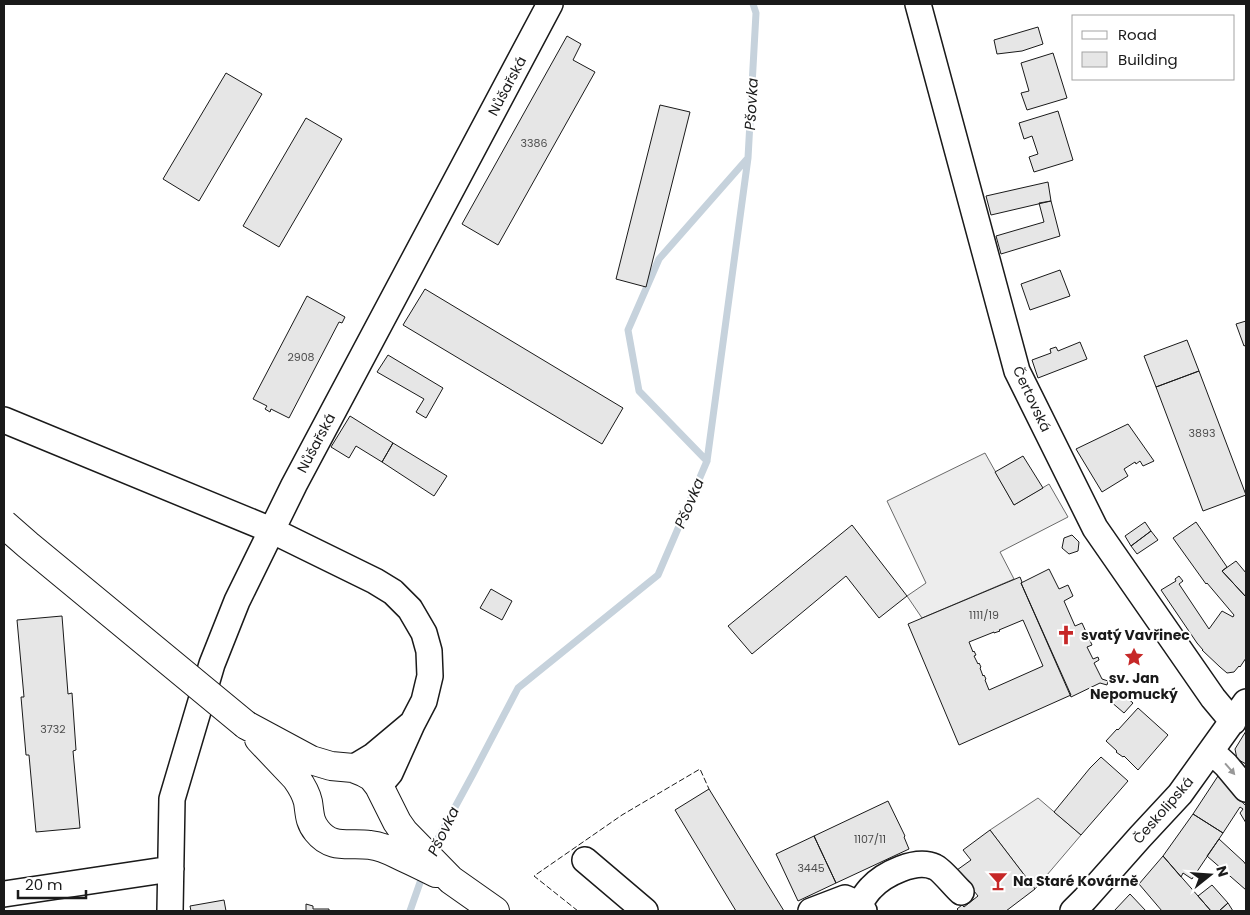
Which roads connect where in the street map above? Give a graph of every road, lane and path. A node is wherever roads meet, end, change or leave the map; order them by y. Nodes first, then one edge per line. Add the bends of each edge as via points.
1 (550, 4) edge
2 (918, 4) edge
3 (4, 420) edge
4 (4, 524) edge
5 (271, 530) junction
6 (1240, 712) edge
7 (412, 724) junction
8 (246, 725) junction
9 (1211, 751) junction
10 (348, 768) junction
11 (1246, 789) edge
12 (381, 791) junction
13 (308, 802) junction
14 (355, 844) junction
15 (409, 849) junction
16 (584, 860) dead end
17 (171, 869) junction
18 (961, 892) dead end
19 (4, 894) edge
20 (862, 908) edge
21 (170, 911) edge
22 (495, 911) edge
23 (645, 911) edge
24 (811, 911) edge
25 (1073, 911) edge

1 - 5 street, Nůšařská
2 - 6 street, Čertovská via 1017,371 1069,498 1094,528 1213,698
3 - 5 street
4 - 8 main road, bridge
5 - 7 street via 375,581 410,608 424,632 430,676 424,701
5 - 17 street, Nůšařská via 237,601 212,664 172,798
6 - 9 street, Českolipská
7 - 10 street via 373,756
7 - 12 street
8 - 10 main road via 311,760
8 - 13 main road via 296,778
9 -> 11 street
9 - 25 street, Českolipská via 1180,794
10 - 12 main road via 372,778
10 - 13 main road via 332,770 323,776 315,783
12 - 14 main road via 385,806 380,826 369,838
12 - 15 main road
13 - 14 main road via 308,813 317,832 334,844
14 - 15 main road
15 - 22 main road
16 - 23 street
17 - 19 street
17 - 21 street, Nůšařská
18 - 20 street via 936,867 920,864 881,879 870,888
20 - 24 street via 845,898

